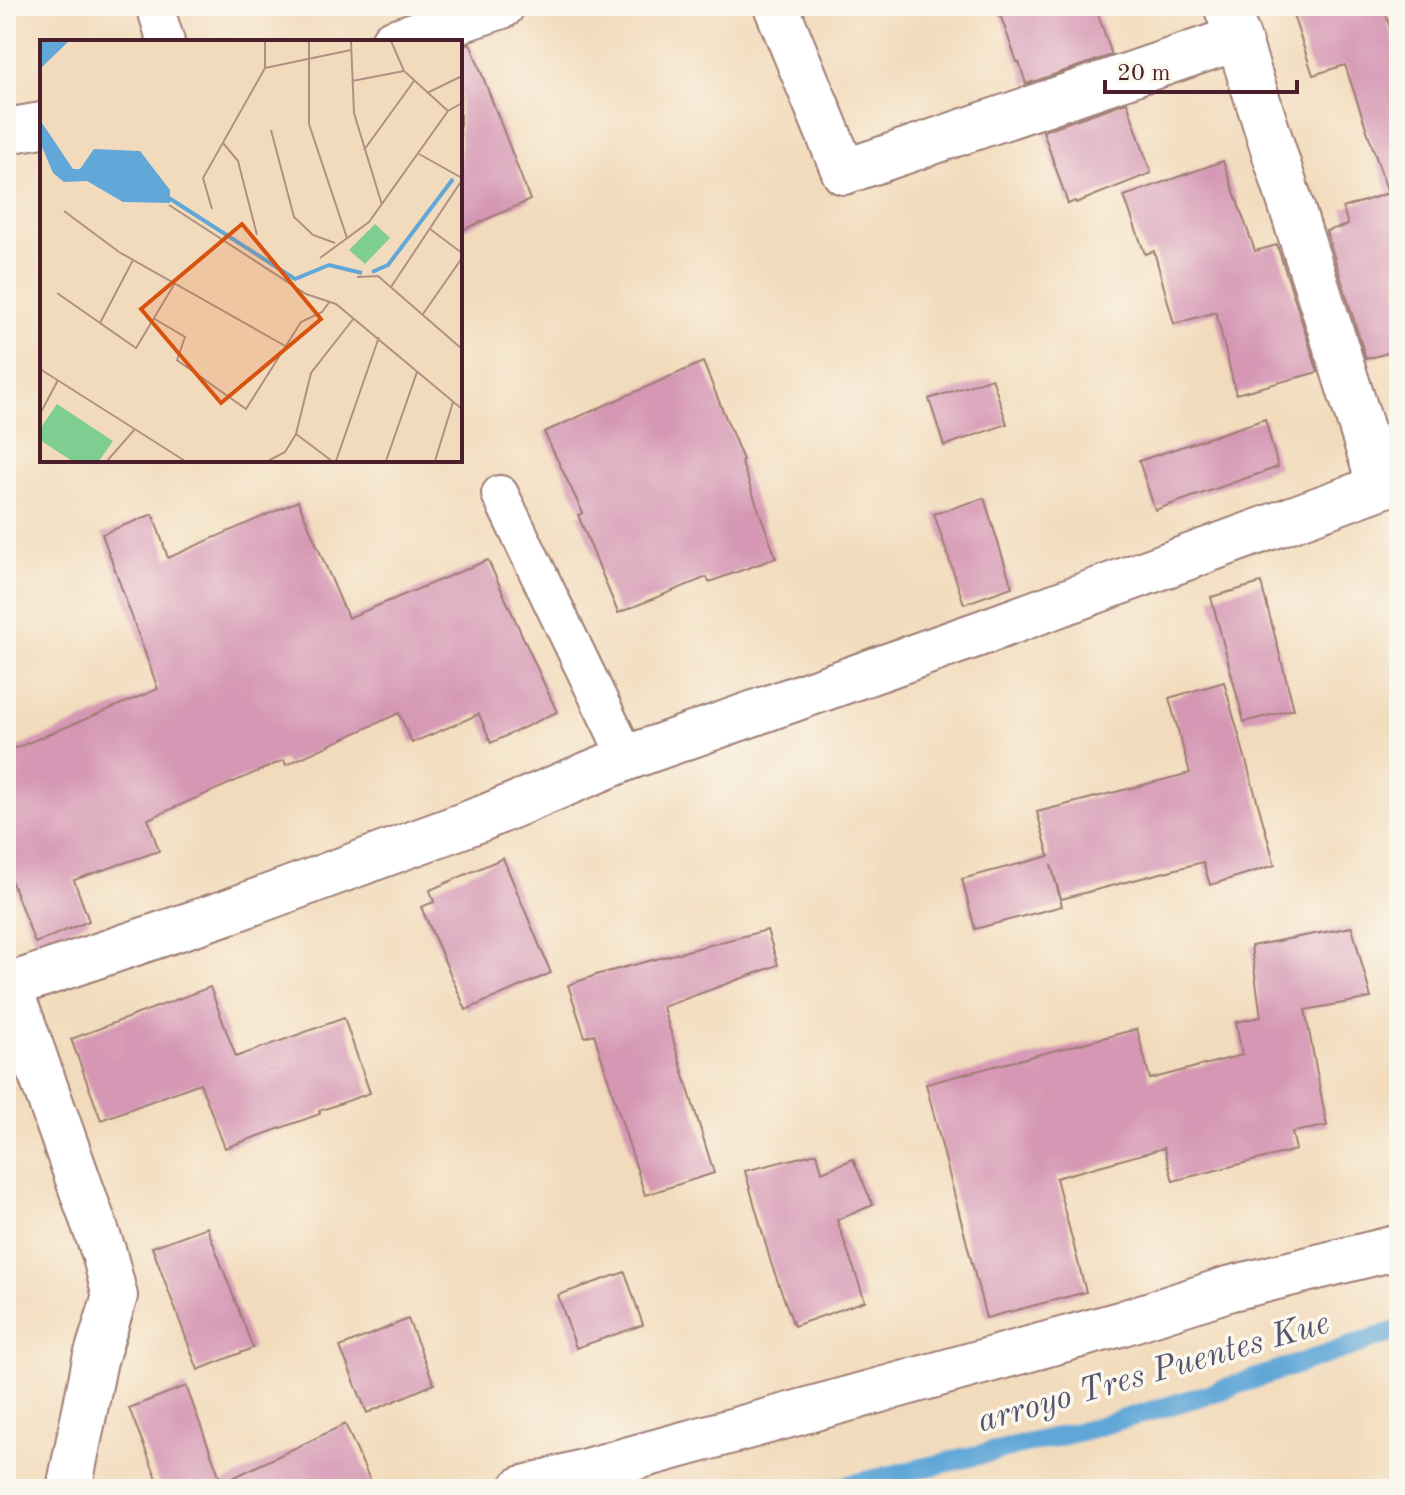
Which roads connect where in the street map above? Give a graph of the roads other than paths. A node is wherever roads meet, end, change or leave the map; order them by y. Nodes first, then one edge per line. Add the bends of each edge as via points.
1 (155, 6) edge
2 (502, 6) edge
3 (776, 6) edge
4 (1232, 22) edge
5 (165, 40) edge
6 (399, 40) edge
7 (40, 125) edge
8 (6, 131) edge
9 (1390, 483) edge
10 (500, 494) dead end
11 (627, 758) junction
12 (7, 984) edge
13 (1399, 1247) edge
14 (69, 1489) edge
15 (521, 1489) edge

1 - 5 lane
2 - 6 street
3 - 4 street via 844,172
4 - 9 street
7 - 8 street
9 - 11 street
10 - 11 lane
11 - 12 street via 230,911
12 - 14 street via 115,1296 95,1360
13 - 15 street via 1228,1289 1120,1324

